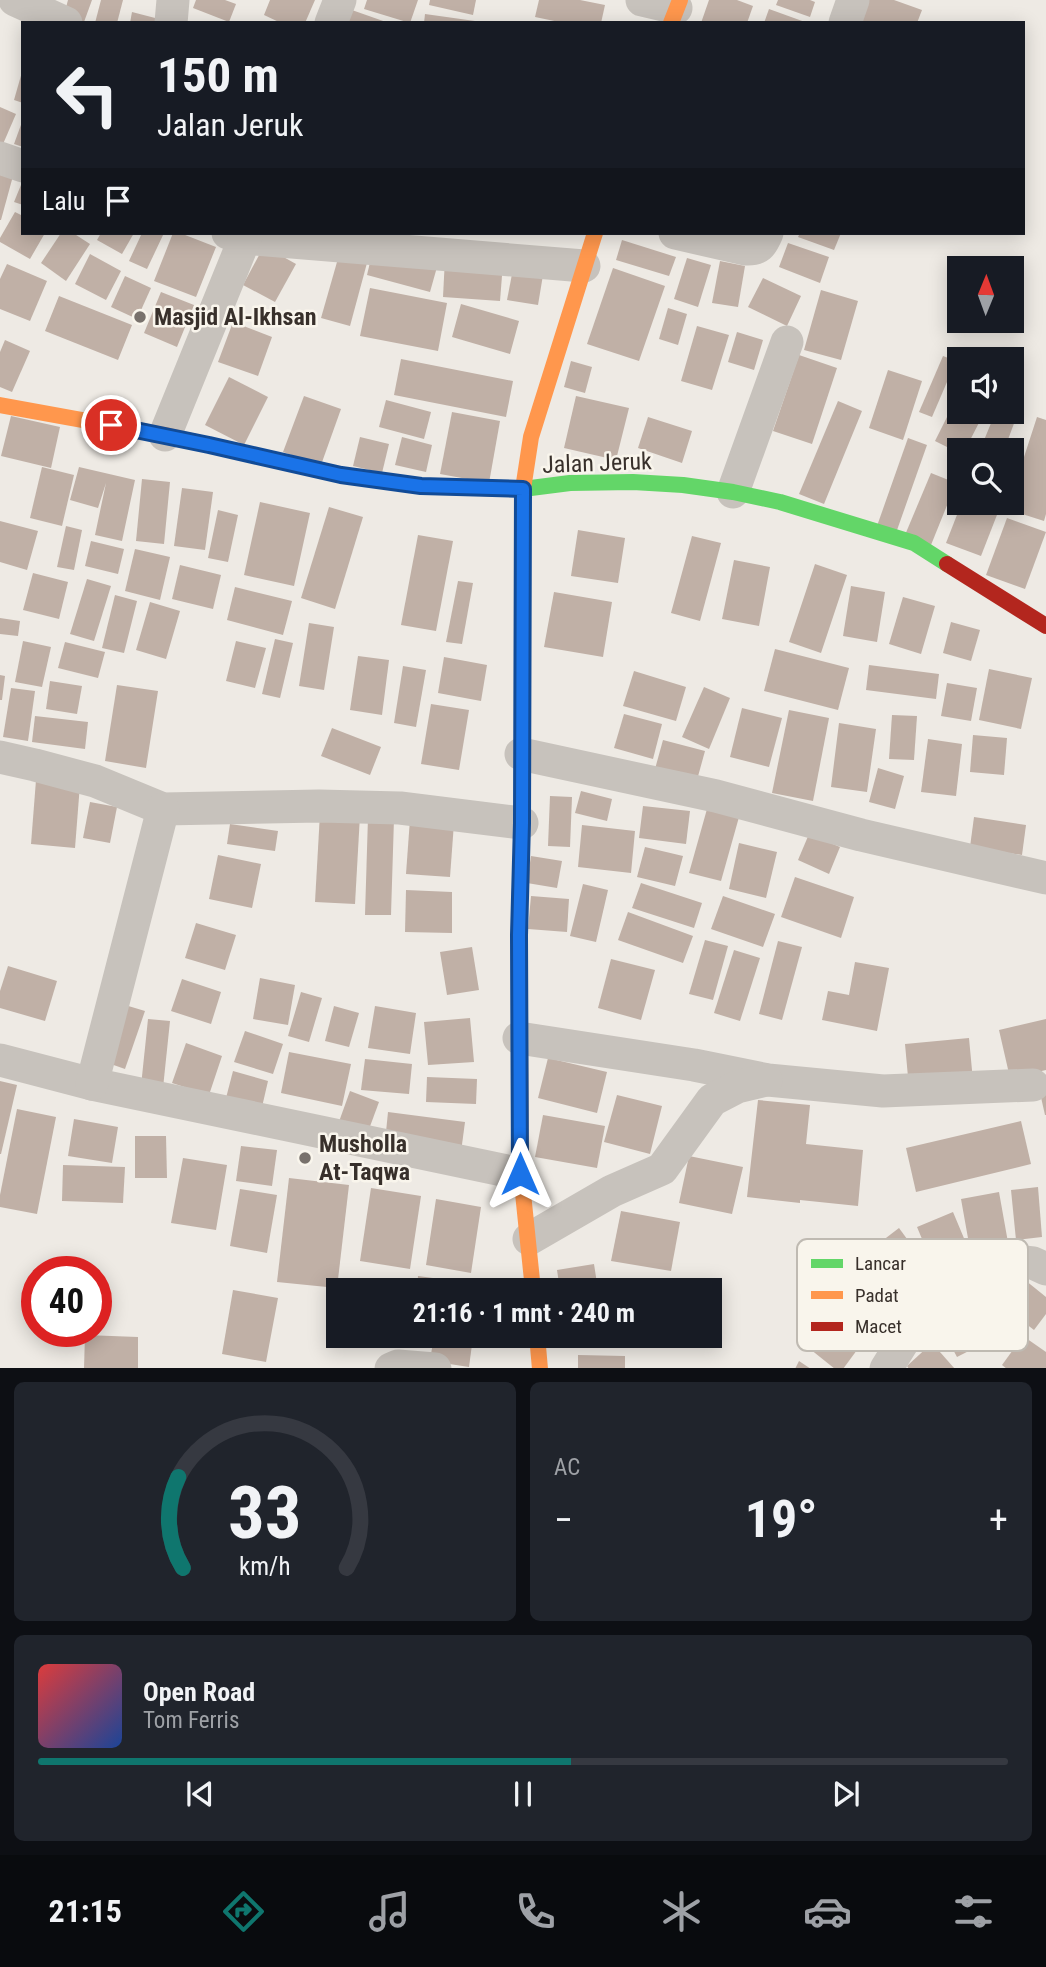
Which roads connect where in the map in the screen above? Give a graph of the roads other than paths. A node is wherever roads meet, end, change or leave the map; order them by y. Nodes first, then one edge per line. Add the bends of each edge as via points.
1 (15, 0) edge
2 (173, 0) edge
3 (340, 0) edge
4 (642, 0) edge
5 (853, 0) edge
6 (676, 10) edge
7 (62, 21) edge
8 (171, 21) edge
9 (332, 21) edge
10 (846, 21) edge
11 (0, 158) edge
12 (21, 165) edge
13 (240, 235) edge
14 (594, 235) edge
15 (685, 235) edge
16 (766, 235) edge
17 (584, 267) junction
18 (787, 342) dead end
19 (1, 408) edge
20 (165, 435) junction
21 (523, 489) junction
22 (733, 492) junction
23 (1046, 626) edge
24 (521, 754) junction
25 (0, 757) edge
26 (163, 809) junction
27 (522, 823) junction
28 (1046, 878) edge
29 (519, 1038) junction
30 (0, 1060) edge
31 (768, 1080) junction
32 (92, 1084) junction
33 (1033, 1085) dead end
34 (520, 1174) junction
35 (529, 1239) junction
36 (1028, 1262) edge
37 (1046, 1269) edge
38 (532, 1278) edge
39 (538, 1348) edge
40 (897, 1351) edge
41 (391, 1368) edge
42 (435, 1368) edge
43 (540, 1368) edge
44 (886, 1368) edge

1 - 7 street
2 - 8 street
3 - 9 street
4 - 6 street
5 - 10 street
11 - 12 street
13 - 17 street
13 - 20 street
14 - 17 street
15 - 16 street via 755,250
17 - 21 street via 537,417
18 - 22 street
19 - 20 street, Jalan Jeruk
20 - 21 street, Jalan Jeruk via 341,475 421,486
21 - 22 street, Jalan Jeruk via 570,482 633,482
21 - 24 street
22 - 23 street, Jalan Jeruk via 914,543
24 - 27 street
24 - 28 street via 716,796
25 - 26 street via 94,781
26 - 27 street via 400,808
26 - 32 street
27 - 29 street
29 - 31 street
29 - 34 street
30 - 32 street
31 - 33 street via 883,1091
31 - 35 street via 737,1087 712,1100 662,1169
32 - 34 street
34 - 35 street
35 - 38 street
36 - 37 street
39 - 43 street
40 - 44 street
41 - 42 street

